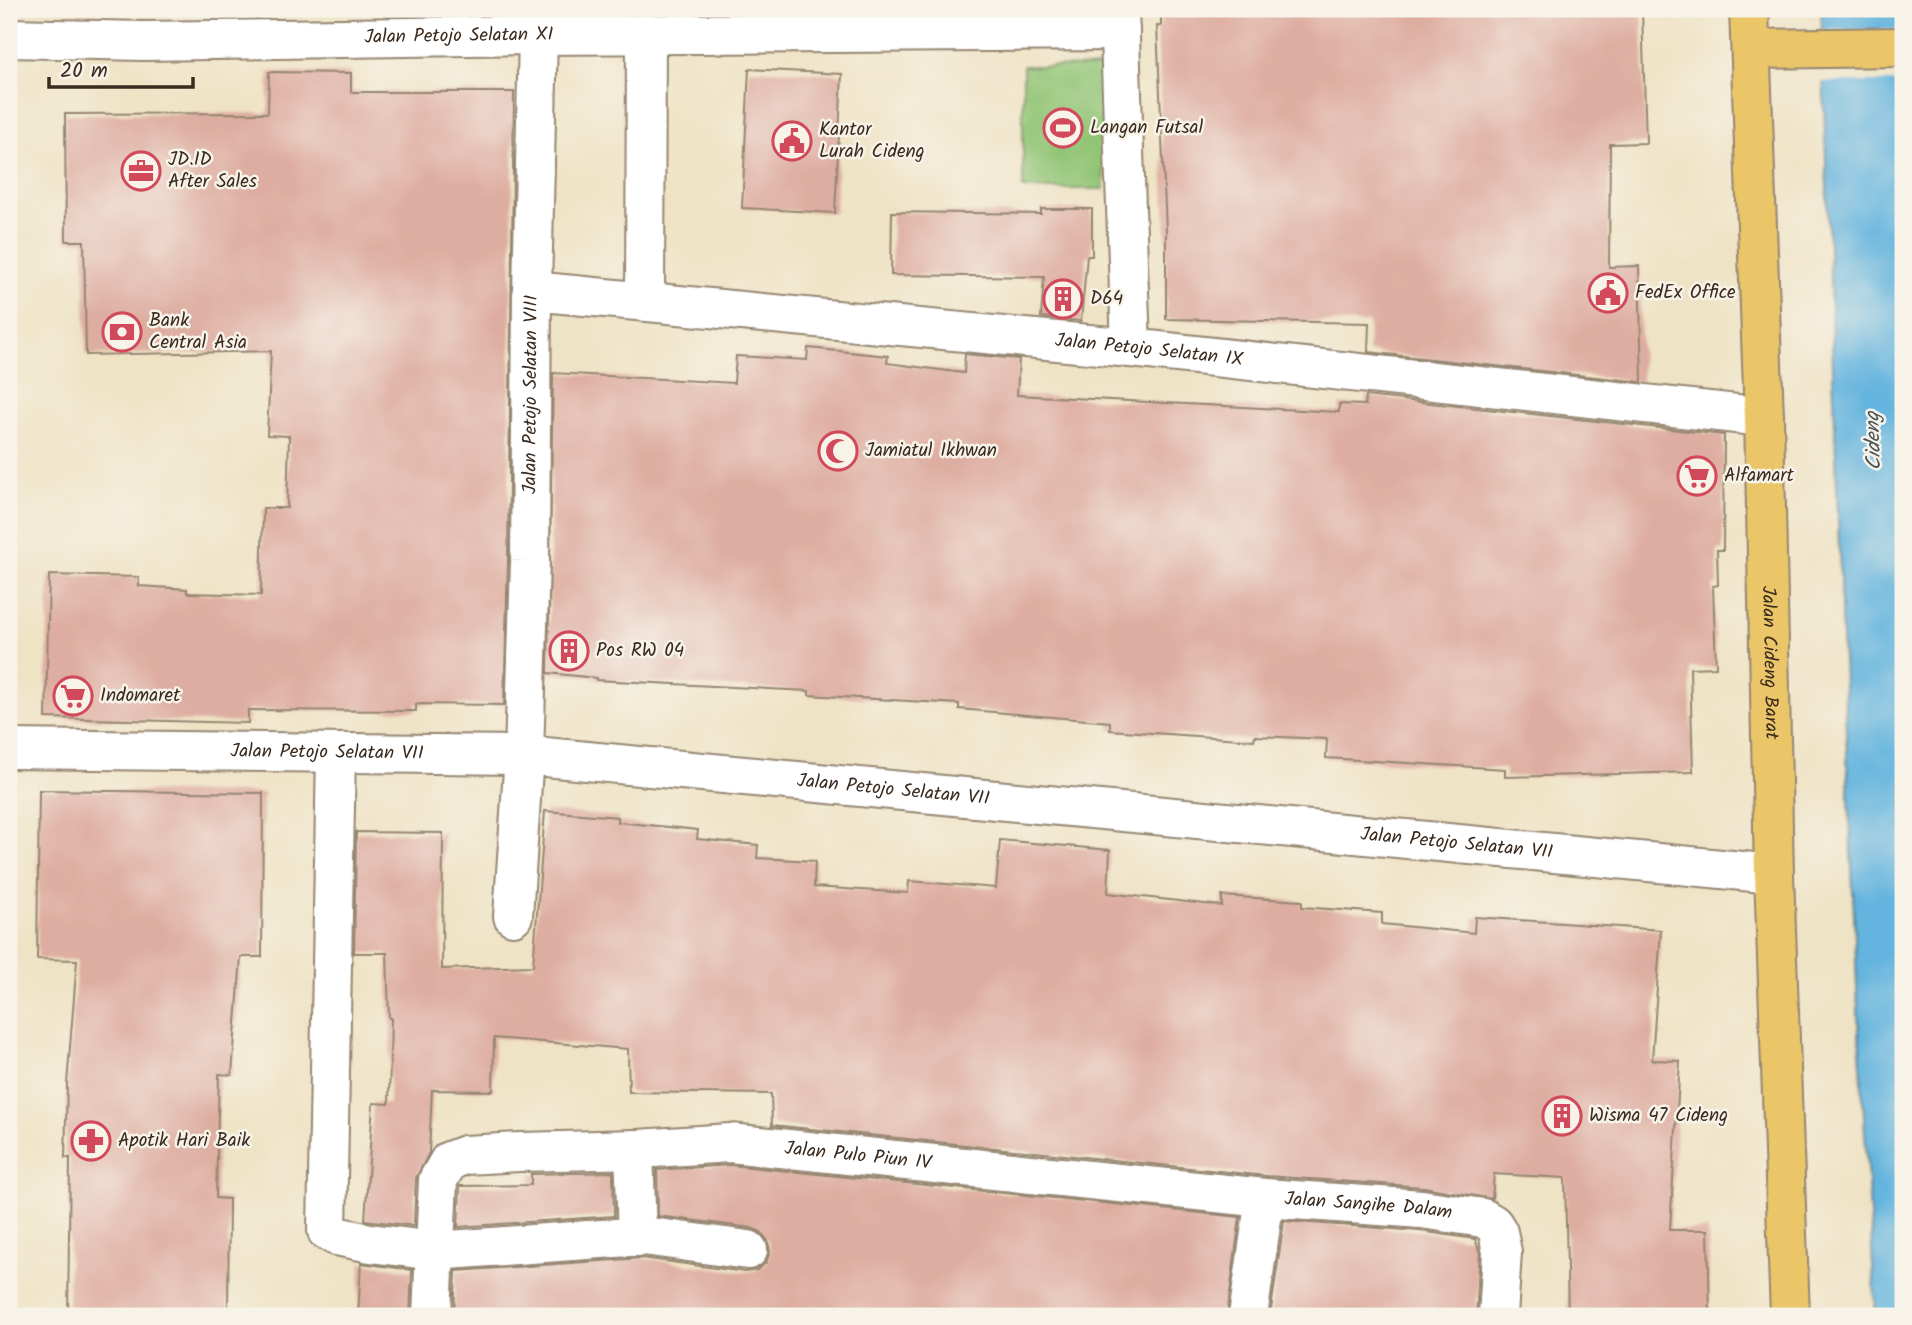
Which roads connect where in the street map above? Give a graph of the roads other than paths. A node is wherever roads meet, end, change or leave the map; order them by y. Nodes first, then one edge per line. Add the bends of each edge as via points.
1 (1749, 9) edge
2 (1120, 20) edge
3 (646, 34) junction
4 (538, 35) junction
5 (9, 38) edge
6 (1903, 47) edge
7 (1765, 49) junction
8 (532, 291) junction
9 (645, 302) junction
10 (1131, 348) junction
11 (1764, 417) junction
12 (9, 749) edge
13 (336, 754) junction
14 (524, 755) junction
15 (1774, 874) junction
16 (513, 916) dead end
17 (634, 1149) junction
18 (1265, 1198) junction
19 (637, 1237) junction
20 (748, 1250) dead end
21 (435, 1251) junction
22 (432, 1316) edge
23 (1248, 1316) edge
24 (1498, 1316) edge
25 (1790, 1316) edge

1 - 7 main road, Jalan Cideng Barat
2 - 3 street, Jalan Petojo Selatan XI
2 - 10 street
3 - 4 street, Jalan Petojo Selatan XI
3 - 9 street
4 - 5 street, Jalan Petojo Selatan XI via 143,41
4 - 8 street, Jalan Petojo Selatan VIII
6 - 7 main road
7 - 11 main road, Jalan Cideng Barat
8 - 9 street, Jalan Petojo Selatan IX
8 - 14 street, Jalan Petojo Selatan VIII
9 - 10 street, Jalan Petojo Selatan IX
10 - 11 street, Jalan Petojo Selatan IX
11 - 15 main road, Jalan Cideng Barat
12 - 13 street, Jalan Petojo Selatan VII
13 - 14 street, Jalan Petojo Selatan VII
13 - 21 street via 327,1231
14 - 15 street, Jalan Petojo Selatan VII
14 - 16 street, Jalan Petojo Selatan VIII
15 - 25 main road, Jalan Cideng Barat
17 - 18 street, Jalan Pulo Piun IV via 730,1143
17 - 19 street
17 - 21 street, Jalan Pulo Piun IV via 492,1153 449,1161 438,1180
18 - 23 street, Jalan Sangihe Dalam
18 - 24 street, Jalan Sangihe Dalam via 1483,1218 1498,1232 1502,1252
19 - 20 street
19 - 21 street
21 - 22 street

